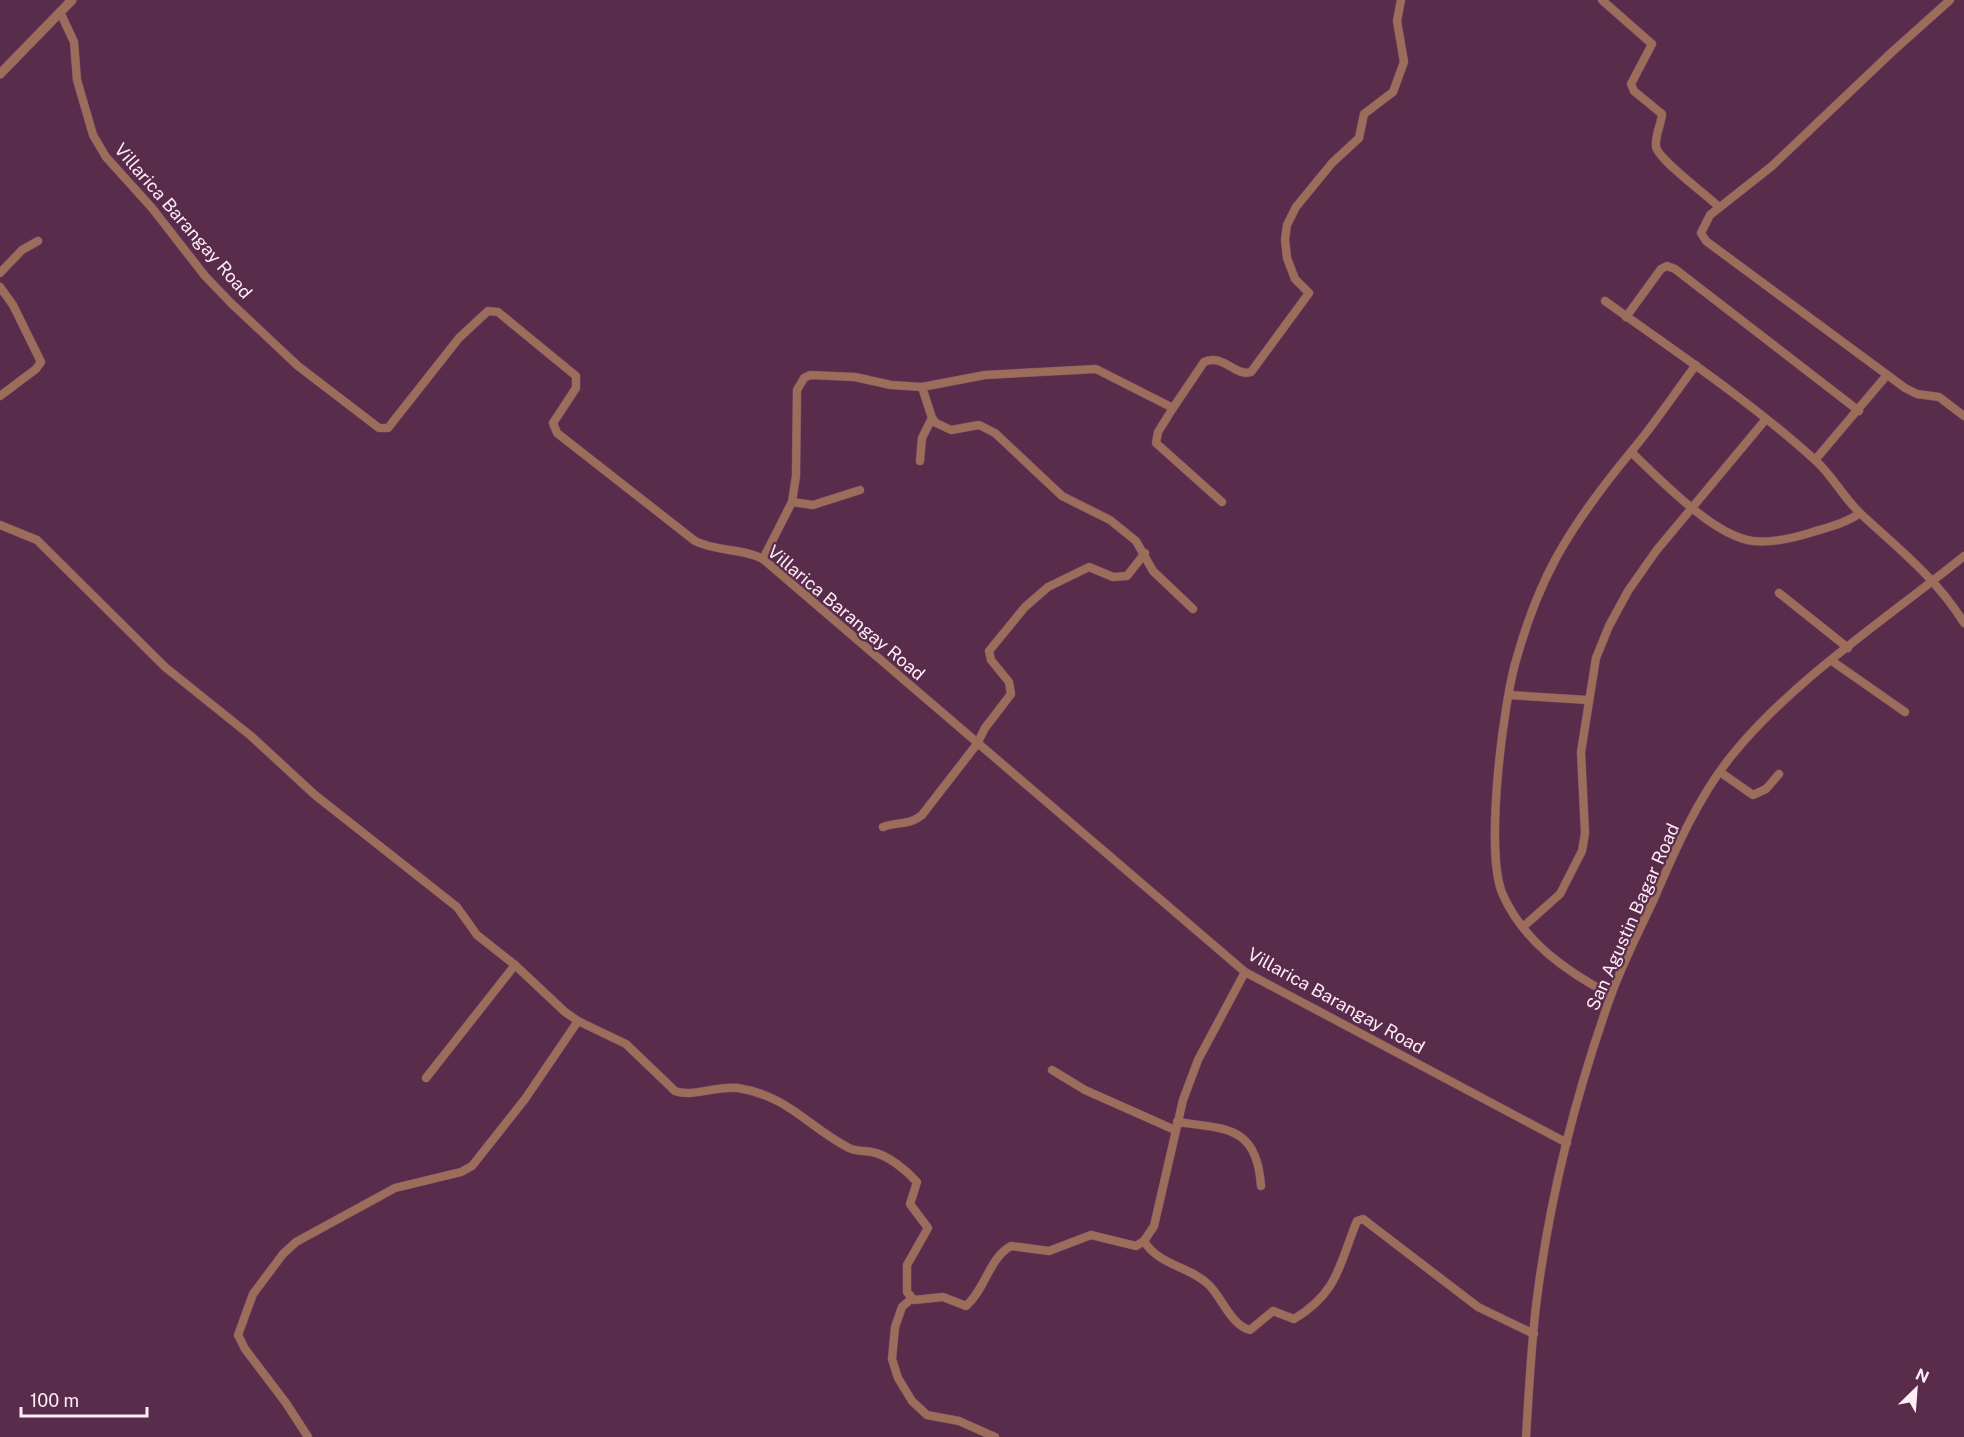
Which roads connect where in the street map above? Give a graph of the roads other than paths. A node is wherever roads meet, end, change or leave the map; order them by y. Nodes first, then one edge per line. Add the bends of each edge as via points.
1 (72, 0) edge
2 (1401, 0) edge
3 (1602, 0) edge
4 (1950, 0) edge
5 (60, 12) junction
6 (0, 74) edge
7 (1719, 207) junction
8 (38, 241) dead end
9 (0, 273) edge
10 (0, 287) edge
11 (1605, 301) dead end
12 (1626, 317) junction
13 (1696, 365) junction
14 (1887, 375) junction
15 (922, 387) junction
16 (0, 396) edge
17 (1173, 408) junction
18 (1859, 411) junction
19 (1964, 416) edge
20 (932, 418) junction
21 (1766, 419) junction
22 (1631, 452) junction
23 (1815, 460) junction
24 (920, 461) dead end
25 (860, 490) dead end
26 (792, 502) junction
27 (1222, 502) dead end
28 (1693, 510) junction
29 (1860, 513) junction
30 (0, 525) edge
31 (1145, 553) junction
32 (1964, 556) edge
33 (763, 559) junction
34 (1934, 581) junction
35 (1779, 593) dead end
36 (1193, 609) dead end
37 (1964, 623) edge
38 (1848, 648) junction
39 (1832, 661) junction
40 (1509, 695) junction
41 (1587, 700) junction
42 (1905, 712) dead end
43 (977, 744) junction
44 (1720, 772) junction
45 (1779, 774) dead end
46 (883, 827) dead end
47 (1523, 927) junction
48 (515, 965) junction
49 (1245, 972) junction
50 (1611, 995) junction
51 (578, 1021) junction
52 (1052, 1070) dead end
53 (426, 1078) dead end
54 (1176, 1126) junction
55 (1567, 1143) junction
56 (1261, 1185) dead end
57 (1144, 1241) junction
58 (911, 1299) junction
59 (1534, 1334) junction
60 (308, 1437) edge
61 (995, 1437) edge
62 (1526, 1437) edge

1 - 5 street
2 - 17 street via 1397,21 1404,62 1393,92 1367,111 1359,138 1296,207 1287,225 1287,258 1295,279 1308,290 1308,296 1251,372 1217,359 1204,362
3 - 7 street via 1652,44 1631,84 1662,114 1655,144 1659,156
4 - 7 street via 1772,166
5 - 6 street
5 - 33 street, Villarica Barangay Road via 74,42 77,80 101,150 205,276 298,366 353,410 379,428 388,428 459,338 494,310 576,376 576,388 553,423 557,433 695,541
7 - 14 street via 1702,227 1706,241
8 - 9 street via 22,250
10 - 16 street via 41,362
11 - 12 street
12 - 13 street
12 - 18 street via 1661,269 1675,269
13 - 21 street
13 - 22 street
14 - 18 street
14 - 19 street via 1911,392 1939,397
15 - 17 street via 985,375 1096,369
15 - 20 street
15 - 26 street via 822,374 804,378 797,390
17 - 27 street via 1158,432 1156,443
18 - 23 street
20 - 24 street via 922,438
20 - 31 street via 951,430 975,425 995,434 1062,496 1110,520
21 - 23 street
21 - 28 street
22 - 28 street
22 - 40 street via 1608,477 1554,562 1516,658
23 - 29 street via 1836,480
25 - 26 street via 813,505
26 - 33 street
28 - 29 street via 1751,541 1791,538
28 - 41 street via 1656,551 1628,591 1596,658
29 - 34 street
30 - 48 street via 37,540 165,667 251,736 315,795 448,900 477,934
31 - 36 street via 1154,570
31 - 43 street via 1131,572 1121,578 1091,566 1057,580 1034,598 993,643 989,656 1009,682 1011,694
32 - 34 street, San Agustin Bagar Road
33 - 43 street, Villarica Barangay Road
34 - 37 street
34 - 38 street, San Agustin Bagar Road
35 - 38 street
38 - 39 street, San Agustin Bagar Road
39 - 42 street
39 - 44 street, San Agustin Bagar Road via 1771,714
40 - 41 street
40 - 47 street via 1498,780 1496,871 1502,894
41 - 47 street via 1581,752 1585,821 1582,851 1560,894
43 - 46 street via 922,815 910,824
43 - 49 street, Villarica Barangay Road
44 - 45 street via 1753,795 1766,789
44 - 50 street, San Agustin Bagar Road via 1664,875
47 - 50 street via 1542,950 1569,971
48 - 51 street
48 - 53 street
49 - 54 street via 1198,1060
49 - 55 street, Villarica Barangay Road
50 - 55 street, San Agustin Bagar Road
51 - 58 street via 626,1044 675,1091 685,1094 726,1086 768,1096 850,1149 879,1154 904,1170 917,1182 910,1204 928,1228 908,1258 907,1287
51 - 60 street via 525,1099 472,1166 395,1188 325,1225 283,1254 253,1294 238,1335
52 - 54 street via 1086,1090
54 - 56 street via 1232,1131 1246,1139 1256,1159
54 - 57 street via 1156,1220
55 - 59 street, San Agustin Bagar Road via 1546,1237
57 - 58 street via 1136,1246 1091,1235 1049,1251 1011,1246 1001,1253 966,1306 944,1297
57 - 59 street via 1160,1257 1210,1286 1241,1326 1250,1330 1273,1311 1294,1319 1323,1296 1334,1283 1358,1221 1363,1219 1478,1306
58 - 61 street via 902,1307 895,1327 892,1359 898,1378 912,1401 927,1415 960,1421
59 - 62 street, San Agustin Bagar Road

